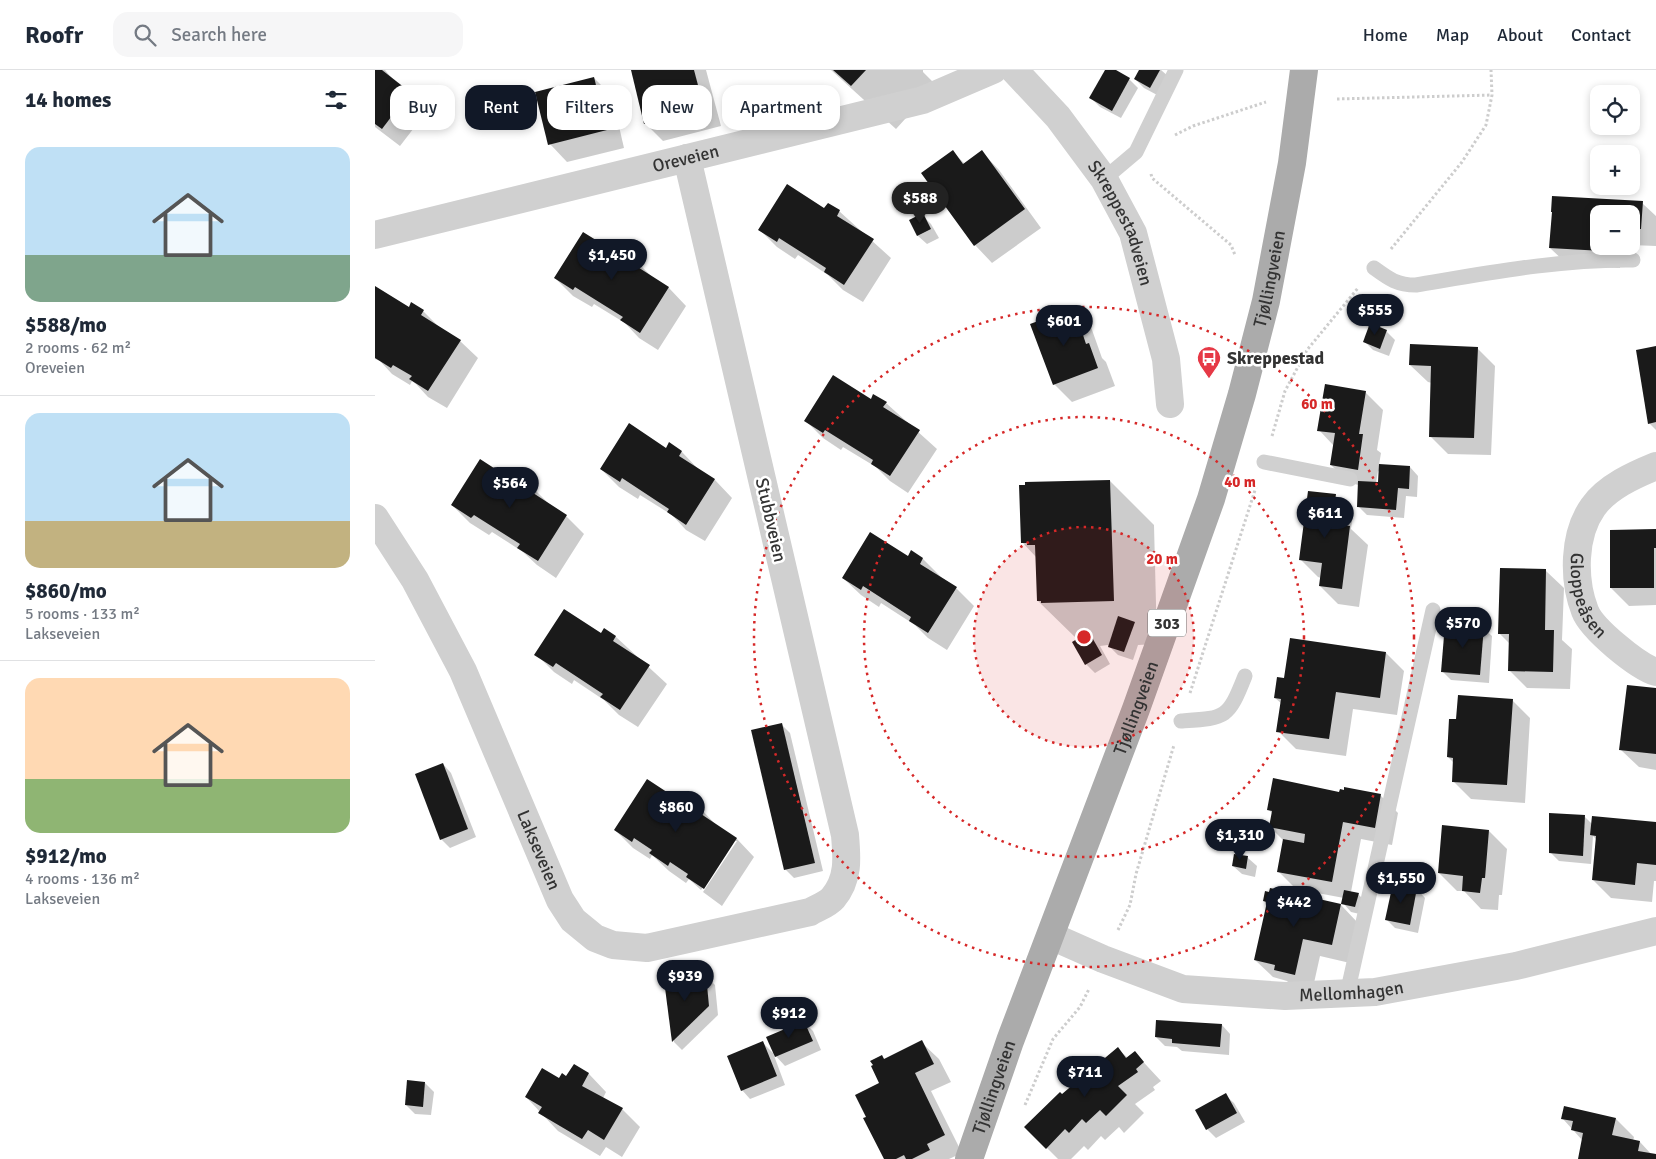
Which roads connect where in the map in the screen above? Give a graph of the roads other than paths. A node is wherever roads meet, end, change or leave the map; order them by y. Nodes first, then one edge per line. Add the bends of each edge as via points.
1 (993, 70) edge
2 (1013, 70) edge
3 (1176, 70) edge
4 (1304, 70) edge
5 (687, 158) junction
6 (1104, 179) junction
7 (375, 235) edge
8 (1633, 260) dead end
9 (1374, 268) road end
10 (1170, 404) dead end
11 (1264, 462) road end
12 (1656, 466) edge
13 (1350, 479) dead end
14 (375, 518) edge
15 (1433, 610) dead end
16 (1656, 672) edge
17 (1245, 676) dead end
18 (1181, 721) road end
19 (843, 883) joint
20 (1656, 932) edge
21 (1051, 936) junction
22 (1347, 994) junction
23 (969, 1159) edge

1 - 5 street, Oreveien via 923,100
2 - 6 street, Skreppestadveien via 1058,117
3 - 6 lane via 1136,152
4 - 21 main road, Tjøllingveien / 303 via 1292,163 1266,301 1237,414 1202,527
5 - 7 street, Oreveien
5 - 19 street, Stubbveien via 845,835 848,862
6 - 10 street, Skreppestadveien via 1133,233 1166,359
8 - 9 lane via 1520,268 1416,285 1403,285
11 - 13 lane
12 - 16 street, Gloppeåsen via 1613,488 1593,507 1581,531 1578,555 1578,589 1585,613 1629,658
14 - 19 street, Lakseveien via 415,580 463,670 560,900 573,920 595,938 613,945 647,948 810,912 833,900
15 - 22 lane
17 - 18 lane via 1235,702 1227,712 1212,719
20 - 22 street, Mellomhagen via 1517,966 1375,992
21 - 22 street, Mellomhagen via 1183,988 1285,996
21 - 23 main road, Tjøllingveien / 303

